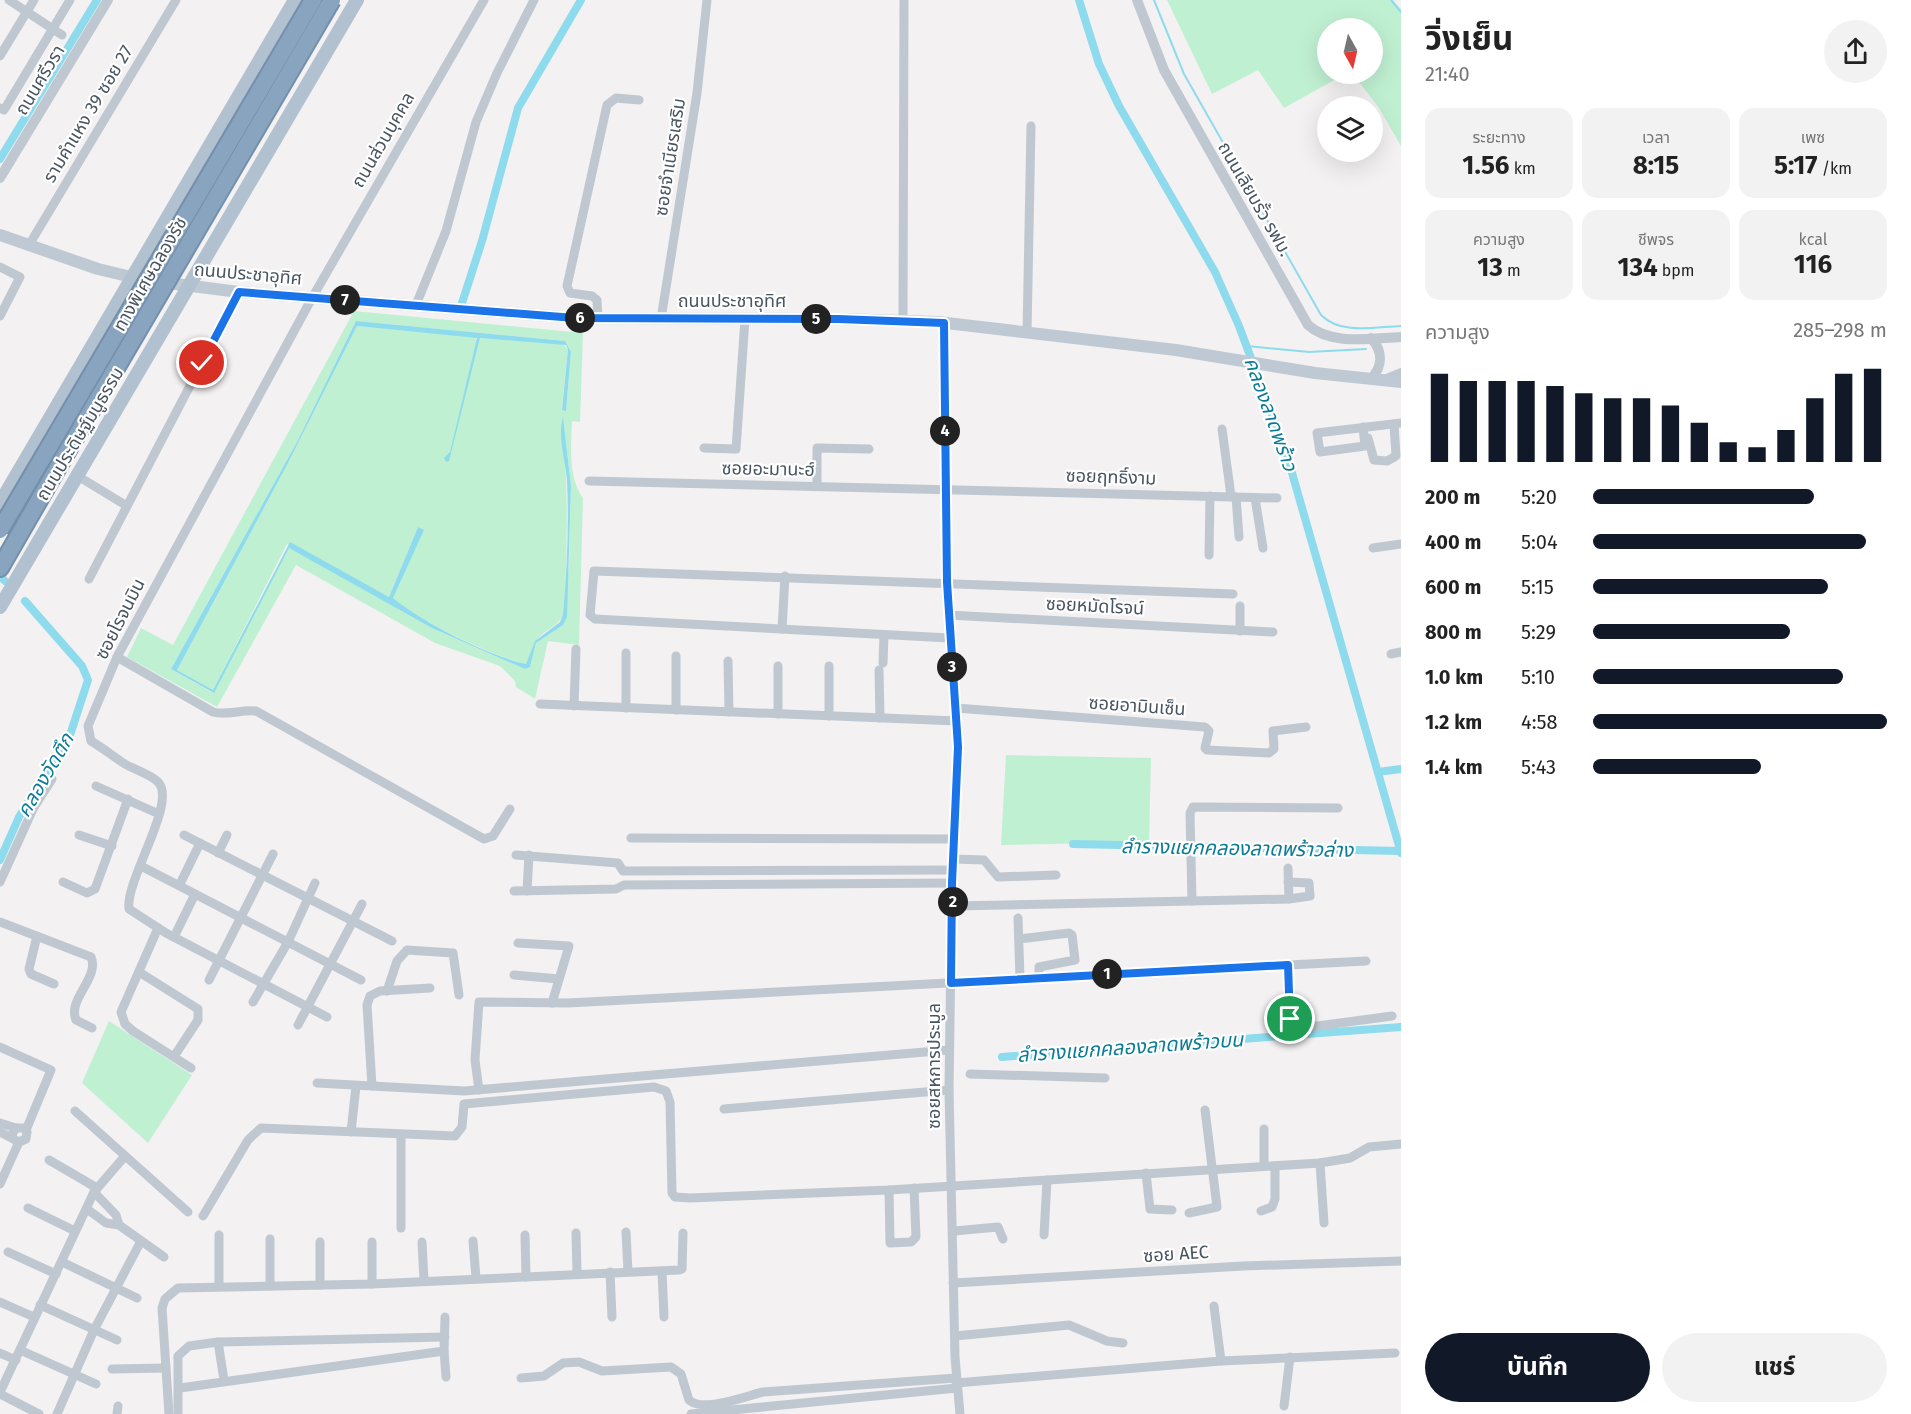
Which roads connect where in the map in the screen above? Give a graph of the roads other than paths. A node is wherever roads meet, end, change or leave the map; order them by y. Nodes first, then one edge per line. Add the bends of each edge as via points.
1 (9, 0) edge
2 (34, 0) edge
3 (70, 0) edge
4 (108, 0) edge
5 (176, 0) edge
6 (295, 0) edge
7 (313, 0) edge
8 (332, 0) edge
9 (357, 0) edge
10 (484, 0) edge
11 (534, 0) edge
12 (707, 0) edge
13 (904, 0) edge
14 (1137, 0) edge
15 (27, 12) junction
16 (53, 28) junction
17 (63, 34) dead end
18 (0, 35) edge
19 (9, 41) junction
20 (0, 56) edge
21 (639, 100) dead end
22 (0, 108) edge
23 (1031, 126) dead end
24 (0, 178) edge
25 (177, 203) junction
26 (222, 229) junction
27 (0, 235) edge
28 (29, 244) junction
29 (0, 267) edge
30 (132, 277) junction
31 (189, 287) junction
32 (239, 292) junction
33 (312, 298) junction
34 (416, 306) junction
35 (0, 316) edge
36 (598, 318) junction
37 (661, 319) junction
38 (746, 319) junction
39 (903, 321) junction
40 (944, 323) junction
41 (1027, 333) junction
42 (1401, 337) edge
43 (1371, 338) junction
44 (94, 340) junction
45 (142, 365) junction
46 (1401, 373) edge
47 (1371, 379) junction
48 (1384, 380) junction
49 (1401, 382) edge
50 (1398, 424) edge
51 (1365, 427) junction
52 (1222, 429) dead end
53 (704, 448) dead end
54 (869, 449) dead end
55 (76, 475) junction
56 (589, 481) dead end
57 (818, 486) junction
58 (945, 489) junction
59 (1210, 496) junction
60 (1234, 497) junction
61 (1255, 498) junction
62 (1277, 498) dead end
63 (0, 503) edge
64 (127, 506) junction
65 (0, 530) edge
66 (1239, 537) dead end
67 (1401, 544) edge
68 (1263, 548) dead end
69 (1373, 548) dead end
70 (1209, 555) dead end
71 (0, 567) edge
72 (785, 576) junction
73 (89, 579) dead end
74 (947, 582) junction
75 (1233, 594) dead end
76 (1240, 606) dead end
77 (0, 608) edge
78 (948, 615) junction
79 (782, 629) junction
80 (1240, 631) junction
81 (1273, 632) dead end
82 (884, 634) junction
83 (949, 638) junction
84 (576, 649) dead end
85 (1401, 652) edge
86 (626, 653) dead end
87 (1390, 654) dead end
88 (676, 656) dead end
89 (117, 657) junction
90 (728, 661) dead end
91 (778, 666) dead end
92 (828, 666) dead end
93 (540, 704) dead end
94 (574, 705) junction
95 (626, 708) junction
96 (956, 708) junction
97 (676, 710) junction
98 (729, 712) junction
99 (778, 714) junction
100 (829, 716) junction
101 (880, 718) junction
102 (957, 721) junction
103 (1306, 727) dead end
104 (52, 779) dead end
105 (96, 786) dead end
106 (128, 799) junction
107 (1338, 808) dead end
108 (510, 809) dead end
109 (159, 813) junction
110 (79, 835) dead end
111 (184, 835) dead end
112 (226, 835) dead end
113 (631, 838) dead end
114 (954, 839) junction
115 (200, 843) junction
116 (112, 846) junction
117 (218, 853) junction
118 (273, 854) dead end
119 (516, 855) dead end
120 (529, 855) junction
121 (953, 859) junction
122 (141, 866) junction
123 (1288, 868) dead end
124 (725, 870) junction
125 (840, 870) junction
126 (906, 870) junction
127 (953, 870) junction
128 (623, 871) junction
129 (1056, 875) dead end
130 (263, 876) junction
131 (0, 882) edge
132 (63, 882) dead end
133 (840, 882) junction
134 (1288, 882) junction
135 (315, 883) dead end
136 (906, 883) junction
137 (952, 883) junction
138 (180, 884) junction
139 (726, 884) junction
140 (624, 885) junction
141 (514, 891) dead end
142 (527, 891) junction
143 (195, 894) junction
144 (309, 899) junction
145 (1289, 899) junction
146 (1192, 901) junction
147 (362, 904) dead end
148 (953, 906) junction
149 (242, 918) junction
150 (1018, 918) dead end
151 (0, 922) edge
152 (353, 922) junction
153 (158, 928) junction
154 (36, 936) junction
155 (174, 937) junction
156 (1019, 939) junction
157 (392, 941) dead end
158 (288, 942) junction
159 (518, 943) dead end
160 (1366, 961) dead end
161 (219, 962) junction
162 (330, 964) junction
163 (1288, 965) junction
164 (139, 972) junction
165 (514, 975) dead end
166 (1039, 978) junction
167 (559, 979) junction
168 (1020, 979) junction
169 (209, 980) dead end
170 (361, 980) dead end
171 (951, 983) junction
172 (54, 984) dead end
173 (264, 985) junction
174 (430, 988) dead end
175 (387, 991) junction
176 (459, 995) dead end
177 (253, 1002) dead end
178 (552, 1003) junction
179 (308, 1007) junction
180 (1392, 1016) dead end
181 (327, 1017) dead end
182 (298, 1025) dead end
183 (92, 1028) dead end
184 (0, 1047) edge
185 (949, 1050) junction
186 (175, 1055) junction
187 (191, 1068) dead end
188 (970, 1074) dead end
189 (1105, 1078) dead end
190 (317, 1083) dead end
191 (356, 1086) junction
192 (372, 1086) junction
193 (479, 1090) junction
194 (949, 1090) junction
195 (464, 1091) junction
196 (464, 1104) junction
197 (724, 1109) dead end
198 (1205, 1110) dead end
199 (75, 1111) dead end
200 (0, 1123) edge
201 (21, 1129) junction
202 (1264, 1129) dead end
203 (0, 1132) edge
204 (351, 1132) junction
205 (401, 1136) junction
206 (16, 1141) junction
207 (1401, 1144) edge
208 (125, 1156) junction
209 (49, 1160) dead end
210 (1320, 1163) junction
211 (1264, 1166) junction
212 (1275, 1166) junction
213 (1214, 1169) junction
214 (1146, 1173) junction
215 (1047, 1180) junction
216 (0, 1184) edge
217 (953, 1186) junction
218 (914, 1188) junction
219 (95, 1190) junction
220 (889, 1190) junction
221 (28, 1208) dead end
222 (87, 1209) junction
223 (1172, 1210) dead end
224 (1261, 1210) dead end
225 (188, 1212) dead end
226 (1189, 1213) dead end
227 (203, 1216) dead end
228 (1324, 1223) dead end
229 (119, 1225) junction
230 (401, 1228) dead end
231 (75, 1231) junction
232 (954, 1231) junction
233 (626, 1232) dead end
234 (576, 1233) dead end
235 (683, 1233) dead end
236 (219, 1235) dead end
237 (525, 1235) dead end
238 (1044, 1235) dead end
239 (270, 1239) dead end
240 (1003, 1239) dead end
241 (141, 1241) junction
242 (473, 1241) dead end
243 (320, 1242) dead end
244 (372, 1242) dead end
245 (422, 1242) dead end
246 (8, 1252) dead end
247 (164, 1257) dead end
248 (1401, 1261) edge
249 (62, 1262) junction
250 (662, 1271) junction
251 (610, 1272) junction
252 (628, 1272) junction
253 (577, 1273) junction
254 (56, 1274) junction
255 (526, 1277) junction
256 (476, 1278) junction
257 (424, 1280) junction
258 (953, 1283) junction
259 (372, 1284) junction
260 (320, 1285) junction
261 (219, 1286) junction
262 (270, 1286) junction
263 (116, 1288) junction
264 (137, 1298) dead end
265 (0, 1302) edge
266 (40, 1305) junction
267 (1214, 1306) dead end
268 (34, 1317) junction
269 (445, 1317) dead end
270 (612, 1317) dead end
271 (664, 1317) dead end
272 (94, 1330) junction
273 (955, 1336) junction
274 (445, 1337) junction
275 (117, 1340) dead end
276 (218, 1342) junction
277 (1123, 1343) dead end
278 (20, 1350) junction
279 (444, 1351) junction
280 (0, 1353) edge
281 (1395, 1353) dead end
282 (1290, 1357) junction
283 (16, 1360) junction
284 (1221, 1361) junction
285 (166, 1368) junction
286 (112, 1369) dead end
287 (75, 1374) junction
288 (446, 1377) dead end
289 (521, 1378) dead end
290 (224, 1380) junction
291 (957, 1383) junction
292 (96, 1384) dead end
293 (180, 1388) junction
294 (0, 1393) edge
295 (1284, 1406) dead end
296 (39, 1414) edge
297 (57, 1414) edge
298 (169, 1414) edge
299 (178, 1414) edge
300 (692, 1414) edge
301 (960, 1414) edge

1 - 15 street
2 - 15 street
3 - 16 street
4 - 24 street, ถนนศรีวรา
5 - 28 street, รามคำแหง 39 ซอย 27
6 - 25 main road, ถนนประดิษฐ์มนูธรรม
7 - 65 highway, ทางพิเศษฉลองรัช, bridge
8 - 71 highway, ทางพิเศษฉลองรัช, bridge
9 - 26 main road, ถนนประดิษฐ์มนูธรรม
10 - 33 street, ถนนส่วนบุคคล
11 - 34 street via 477,122 446,231
12 - 37 street, ซอยจำเนียรเสริม via 697,93
13 - 39 street
14 - 43 street, ถนนเลียบรั้ว รฟม. via 1164,70 1308,325 1334,338
15 - 16 street
15 - 19 street
16 - 17 street
16 - 22 street via 4,110
18 - 19 street
19 - 20 street
21 - 36 street via 616,98 607,106 567,286 570,293 597,300
23 - 41 street
25 - 26 main road via 181,230 194,238
25 - 30 main road, ถนนประดิษฐ์มนูธรรม
26 - 31 main road, ถนนประดิษฐ์มนูธรรม
27 - 28 main road, ถนนประชาอุทิศ
28 - 30 main road, ถนนประชาอุทิศ
29 - 35 street via 20,277
30 - 31 main road, ถนนประชาอุทิศ
30 - 44 main road, ถนนประดิษฐ์มนูธรรม
31 - 32 main road, ถนนประชาอุทิศ
31 - 45 main road, ถนนประดิษฐ์มนูธรรม
32 - 33 main road, ถนนประชาอุทิศ
32 - 64 street
33 - 34 main road, ถนนประชาอุทิศ
33 - 89 street, ซอยโรจนมิน
34 - 36 main road, ถนนประชาอุทิศ
36 - 37 main road, ถนนประชาอุทิศ
37 - 38 main road, ถนนประชาอุทิศ
38 - 39 main road, ถนนประชาอุทิศ
38 - 53 street via 736,449
39 - 40 main road, ถนนประชาอุทิศ
40 - 41 main road, ถนนประชาอุทิศ
40 - 58 street, ซอยสหการประมูล
41 - 47 main road, ถนนประชาอุทิศ
42 - 43 street, ถนนเลียบรั้ว รฟม.
43 - 47 street via 1381,359
44 - 45 main road via 109,329 129,328 140,340
44 - 63 main road, ถนนประดิษฐ์มนูธรรม
45 - 55 main road, ถนนประดิษฐ์มนูธรรม
46 - 48 street
47 - 48 main road, ถนนประชาอุทิศ
48 - 49 main road, ถนนประชาอุทิศ
50 - 51 street
50 - 51 street via 1396,456 1387,461 1374,460
51 - 51 street via 1365,446 1320,452 1317,434
52 - 60 street
54 - 57 street via 817,448
55 - 64 street
55 - 77 main road, ถนนประดิษฐ์มนูธรรม
56 - 57 street, ซอยอะมานะฮ์
57 - 58 street, ซอยอะมานะฮ์
58 - 59 street, ซอยฤทธิ์งาม
58 - 74 street, ซอยสหการประมูล
59 - 60 street, ซอยฤทธิ์งาม
59 - 70 street
60 - 61 street, ซอยฤทธิ์งาม
60 - 66 street
61 - 62 street, ซอยฤทธิ์งาม
61 - 68 street
64 - 73 street
67 - 69 street
72 - 74 street
72 - 79 street
72 - 79 street via 595,569 590,615 595,619
74 - 75 street
74 - 78 street, ซอยสหการประมูล
76 - 80 street
78 - 80 street, ซอยหมัดโรจน์
78 - 83 street, ซอยสหการประมูล
79 - 82 street
80 - 81 street, ซอยหมัดโรจน์
82 - 83 street
82 - 101 street
83 - 96 street, ซอยสหการประมูล
84 - 94 street
85 - 87 street
86 - 95 street
88 - 97 street
89 - 108 street via 213,712 256,711 484,839 493,836
89 - 109 street, ซอยโรจนมิน via 87,733 91,741 126,765 158,781 163,800
90 - 98 street
91 - 99 street
92 - 100 street
93 - 94 street
94 - 95 street
95 - 97 street
96 - 102 street, ซอยสหการประมูล
96 - 103 street, ซอยอามินเซ็น via 1205,727 1209,731 1205,748 1208,750 1269,753 1274,749 1273,731
97 - 98 street
98 - 99 street
99 - 100 street
100 - 101 street
101 - 102 street
102 - 114 street, ซอยสหการประมูล
104 - 131 street via 34,807
105 - 106 street
106 - 109 street
106 - 116 street
107 - 146 street via 1195,806 1190,813
109 - 122 street, ซอยโรจนมิน
110 - 116 street
111 - 115 street
112 - 117 street
113 - 114 street
114 - 121 street, ซอยสหการประมูล
115 - 117 street
115 - 138 street
116 - 132 street via 92,892
117 - 130 street
118 - 130 street
119 - 120 street
120 - 128 street via 618,862
120 - 142 street
121 - 127 street, ซอยสหการประมูล
121 - 129 street via 984,860 998,877
122 - 138 street
122 - 153 street, ซอยโรจนมิน via 129,893 129,909
123 - 134 street
124 - 125 street
124 - 128 street
124 - 139 street
125 - 126 street
125 - 133 street
126 - 127 street
126 - 136 street
127 - 137 street, ซอยสหการประมูล
128 - 140 street
130 - 144 street
130 - 149 street
133 - 136 street
133 - 139 street
134 - 145 street
134 - 145 street via 1308,882 1311,894
135 - 144 street
136 - 137 street
137 - 148 street, ซอยสหการประมูล
138 - 143 street
139 - 140 street
140 - 142 street via 616,890
141 - 142 street
143 - 149 street
143 - 155 street
144 - 152 street
144 - 158 street
145 - 146 street
146 - 148 street
147 - 152 street
148 - 171 street, ซอยสหการประมูล
149 - 158 street
149 - 161 street
150 - 156 street
151 - 154 street
152 - 157 street
152 - 162 street
153 - 155 street
153 - 164 street
154 - 172 street via 28,969
154 - 183 street via 91,957 93,967 74,1010 76,1020
155 - 161 street
156 - 166 street via 1072,935 1075,960 1039,967
156 - 168 street
158 - 162 street
158 - 173 street
159 - 167 street via 569,945
160 - 163 street
161 - 169 street
161 - 173 street
162 - 170 street
162 - 179 street
163 - 166 street
163 - 180 street via 1293,1024 1310,1027
164 - 186 street via 121,1012 125,1024
164 - 186 street via 198,1009 198,1020
165 - 167 street
166 - 168 street
167 - 178 street
168 - 171 street
171 - 178 street
171 - 185 street, ซอยสหการประมูล
173 - 177 street
173 - 179 street
174 - 175 street
175 - 176 street via 397,961 406,950 453,953
175 - 192 street via 373,993 367,1005
178 - 193 street via 479,1002
179 - 181 street
179 - 182 street
184 - 201 street via 51,1070
185 - 193 street
185 - 194 street, ซอยสหการประมูล
186 - 187 street
188 - 189 street
190 - 191 street
191 - 192 street
191 - 204 street
192 - 195 street
193 - 195 street
194 - 197 street
194 - 217 street, ซอยสหการประมูล
195 - 196 street
196 - 205 street via 462,1127 455,1136
196 - 220 street via 654,1087 666,1091 670,1102 675,1197 711,1199
198 - 213 street
199 - 208 street
200 - 201 street
201 - 206 street via 13,1131
201 - 206 street via 27,1137
202 - 211 street
203 - 206 street
204 - 205 street
204 - 227 street via 261,1128 248,1140
205 - 230 street
206 - 216 street
207 - 210 street via 1369,1147 1350,1158
208 - 219 street
208 - 225 street
209 - 219 street
210 - 212 street
210 - 228 street
211 - 212 street
211 - 213 street
212 - 224 street via 1275,1198 1272,1207
213 - 214 street
213 - 226 street via 1217,1207
214 - 215 street
214 - 223 street via 1150,1209
215 - 217 street
215 - 238 street
217 - 218 street
217 - 232 street, ซอยสหการประมูล
218 - 220 street
218 - 220 street via 916,1237 901,1243 889,1241
219 - 222 street
219 - 229 street via 116,1215
221 - 231 street
222 - 229 street via 106,1223
222 - 231 street
229 - 241 street
231 - 249 street
232 - 240 street via 998,1227
232 - 258 street, ซอยสหการประมูล
233 - 252 street
234 - 253 street
235 - 250 street via 682,1269
236 - 261 street
237 - 255 street
239 - 262 street
241 - 247 street
241 - 263 street
242 - 256 street
243 - 260 street
244 - 259 street
245 - 257 street
246 - 254 street
248 - 258 street, ซอย AEC
249 - 254 street
249 - 263 street
250 - 252 street
250 - 271 street
251 - 252 street
251 - 253 street
251 - 270 street
253 - 255 street
254 - 266 street
255 - 256 street
256 - 257 street
257 - 259 street
258 - 273 street, ซอยสหการประมูล
259 - 260 street
260 - 262 street
261 - 262 street
261 - 285 street via 178,1288 165,1299 162,1308
263 - 264 street
263 - 272 street
265 - 268 street
266 - 268 street
266 - 272 street
267 - 284 street
268 - 278 street
269 - 274 street
272 - 275 street
272 - 287 street
273 - 277 street via 1069,1325 1107,1341
273 - 291 street, ซอยสหการประมูล
274 - 276 street
274 - 279 street
276 - 290 street
276 - 293 street via 182,1351 178,1356
278 - 283 street
278 - 287 street
279 - 288 street
279 - 290 street
280 - 283 street
281 - 282 street
282 - 284 street
282 - 295 street
283 - 294 street
284 - 291 street
285 - 286 street
285 - 298 street
287 - 292 street
287 - 297 street
289 - 291 street via 544,1376 563,1363 579,1362 602,1371 671,1367 681,1374 689,1400 701,1404 735,1401 763,1392
290 - 293 street
291 - 300 street
291 - 301 street, ซอยสหการประมูล
293 - 299 street
294 - 296 street

